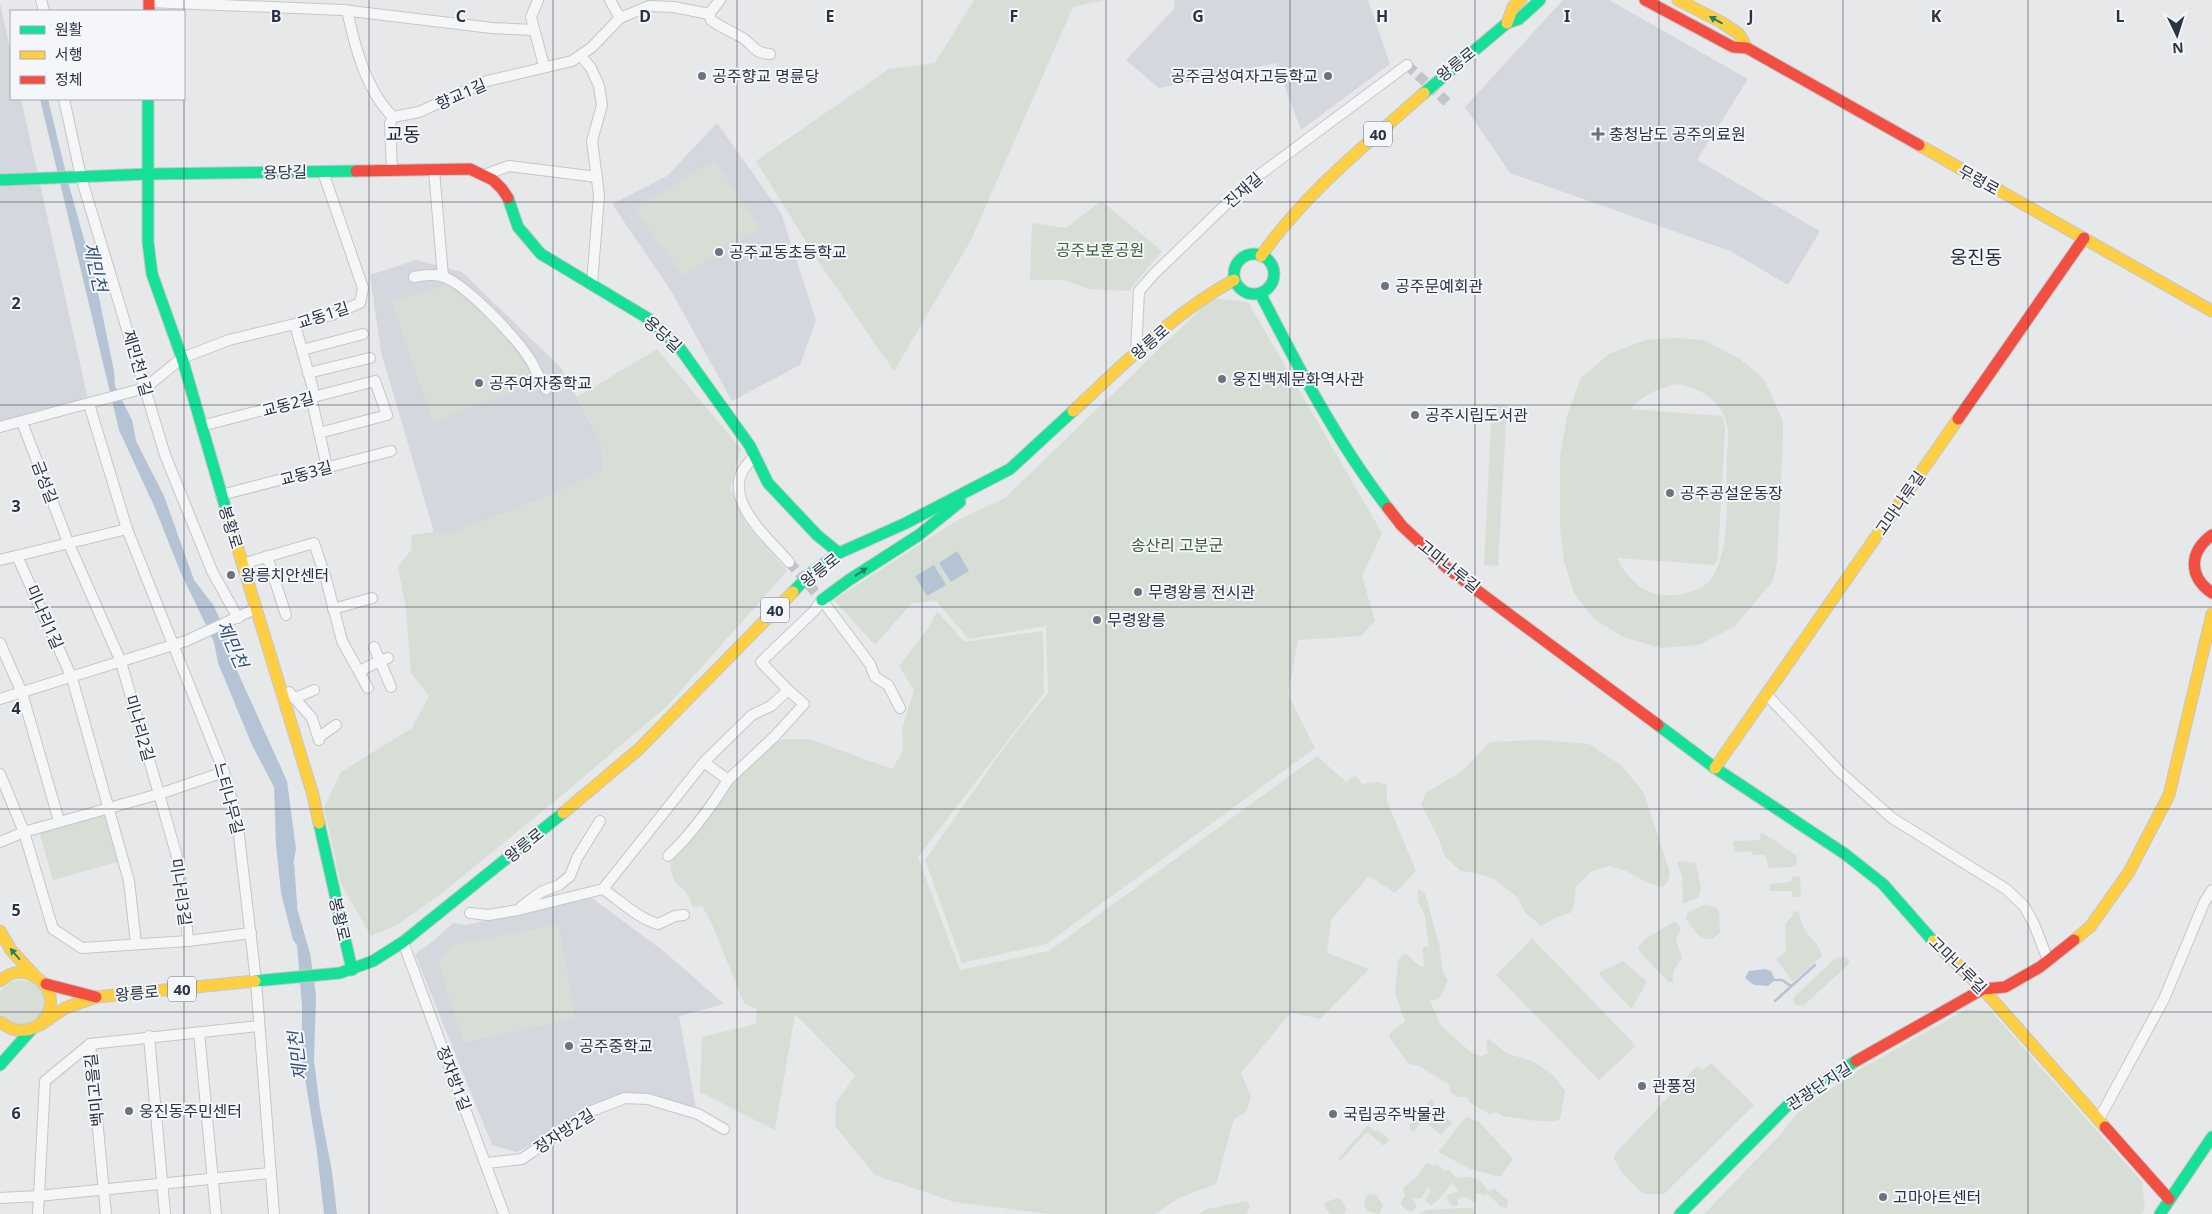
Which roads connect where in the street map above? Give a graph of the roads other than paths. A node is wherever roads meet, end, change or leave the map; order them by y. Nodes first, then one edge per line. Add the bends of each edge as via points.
1 (336, 0) edge
2 (538, 0) edge
3 (610, 0) edge
4 (720, 0) edge
5 (1521, 0) edge
6 (1540, 0) edge
7 (1645, 0) edge
8 (1678, 0) edge
9 (149, 4) edge
10 (345, 10) junction
11 (709, 14) junction
12 (620, 18) junction
13 (1506, 24) junction
14 (533, 30) junction
15 (1747, 48) junction
16 (770, 54) dead end
17 (581, 56) junction
18 (1407, 64) dead end
19 (544, 66) junction
20 (64, 100) edge
21 (148, 100) edge
22 (393, 117) junction
23 (392, 170) junction
24 (434, 170) junction
25 (324, 172) junction
26 (148, 174) junction
27 (487, 174) junction
28 (82, 177) junction
29 (597, 177) junction
30 (0, 180) edge
31 (2084, 238) junction
32 (1261, 256) junction
33 (414, 277) dead end
34 (443, 277) junction
35 (1234, 280) junction
36 (592, 284) junction
37 (1260, 293) junction
38 (2212, 311) edge
39 (295, 325) junction
40 (363, 334) dead end
41 (302, 350) junction
42 (1136, 353) junction
43 (182, 358) junction
44 (370, 358) dead end
45 (308, 373) junction
46 (144, 388) junction
47 (546, 389) dead end
48 (312, 393) junction
49 (89, 404) junction
50 (22, 422) junction
51 (201, 426) junction
52 (0, 427) edge
53 (319, 433) junction
54 (391, 451) dead end
55 (756, 457) junction
56 (327, 467) junction
57 (974, 488) junction
58 (221, 495) junction
59 (127, 528) junction
60 (2212, 535) edge
61 (68, 542) junction
62 (839, 553) junction
63 (18, 556) junction
64 (267, 556) junction
65 (0, 560) edge
66 (788, 562) tunnel mouth
67 (242, 564) junction
68 (2212, 593) edge
69 (372, 598) dead end
70 (822, 600) junction
71 (255, 609) junction
72 (333, 609) junction
73 (2212, 614) edge
74 (286, 615) dead end
75 (238, 618) junction
76 (0, 643) edge
77 (174, 644) junction
78 (374, 647) dead end
79 (383, 659) junction
80 (121, 662) junction
81 (360, 671) junction
82 (72, 678) junction
83 (391, 687) dead end
84 (368, 688) dead end
85 (314, 690) dead end
86 (788, 690) junction
87 (22, 693) junction
88 (282, 695) junction
89 (1767, 695) junction
90 (295, 698) junction
91 (0, 699) edge
92 (900, 708) dead end
93 (336, 725) dead end
94 (704, 762) junction
95 (1715, 768) junction
96 (224, 772) junction
97 (0, 774) edge
98 (728, 780) junction
99 (159, 794) junction
100 (109, 807) junction
101 (59, 821) junction
102 (600, 821) dead end
103 (24, 832) junction
104 (0, 842) edge
105 (668, 856) dead end
106 (603, 889) junction
107 (2212, 890) edge
108 (518, 910) junction
109 (470, 913) dead end
110 (684, 916) dead end
111 (0, 931) edge
112 (251, 932) junction
113 (188, 940) junction
114 (403, 942) junction
115 (136, 944) junction
116 (2048, 960) junction
117 (352, 970) junction
118 (34, 975) junction
119 (0, 981) edge
120 (256, 982) junction
121 (46, 984) junction
122 (1983, 989) junction
123 (96, 997) junction
124 (0, 1022) edge
125 (259, 1026) junction
126 (36, 1027) junction
127 (199, 1032) junction
128 (149, 1036) junction
129 (90, 1044) junction
130 (0, 1064) edge
131 (2098, 1119) junction
132 (724, 1129) dead end
133 (2212, 1136) edge
134 (487, 1163) junction
135 (270, 1173) junction
136 (213, 1179) junction
137 (162, 1184) junction
138 (104, 1189) junction
139 (38, 1196) junction
140 (0, 1198) edge
141 (2169, 1199) junction
142 (38, 1214) edge
143 (106, 1214) edge
144 (165, 1214) edge
145 (216, 1214) edge
146 (274, 1214) edge
147 (504, 1214) edge
148 (1680, 1214) edge
149 (2160, 1214) edge

1 - 10 street
2 - 14 street via 531,17
3 - 12 street
4 - 11 street
5 - 13 main road, 왕릉로 / 40 via 1513,7
6 - 13 main road, 왕릉로 / 40 via 1520,18
7 - 15 main road, 무령로 via 1732,47
15 -> 8 main road, 무령로 via 1739,34
9 - 10 street
10 - 14 street
10 - 22 street via 367,78
11 - 12 street, 향교1길 via 649,6
11 - 16 street via 710,20 742,36 760,53
12 - 17 street, 향교1길
13 - 32 main road, 왕릉로 / 40 via 1431,85 1309,197 1276,232
14 - 19 street
15 - 31 main road, 무령로
17 - 19 street, 향교1길
17 - 29 street via 599,86 602,105 592,141
18 - 42 street, 진재길 via 1247,184 1154,274 1139,291
19 - 22 street, 향교1길 via 487,81 418,112
20 - 28 street, 제민천1길
21 - 26 main road, 봉황로
22 - 23 street via 390,123
23 - 24 main road, 용당길
23 - 25 main road, 용당길
24 - 27 main road, 용당길 via 470,169
24 - 34 street
25 - 26 main road, 용당길
25 - 39 street, 교동1길 via 363,288 360,303
26 - 28 main road, 용당길
26 - 43 main road, 봉황로 via 148,242 152,274
27 - 29 street, 용당길 via 509,166
27 - 36 main road, 용당길 via 508,198 515,223 527,240 541,254
28 - 30 main road, 용당길
28 - 46 street, 제민천1길
29 - 36 street via 599,195
31 - 38 main road, 무령로
31 - 89 main road, 고마나루길
32 - 35 main road via 1251,254 1239,260
32 - 37 main road via 1269,262 1274,273 1270,286
33 - 34 street
34 - 47 street via 504,325 532,362
35 - 37 main road via 1242,290
35 - 42 main road, 왕릉로 / 40 via 1206,295
36 - 55 main road, 용당길 via 649,319 679,347
37 - 95 main road, 고마나루길 via 1308,386 1375,491 1402,526 1447,568
39 - 41 street
39 - 43 street, 교동1길 via 229,340
40 - 41 street
41 - 45 street
42 - 57 main road, 왕릉로 / 40 via 1010,469
43 - 46 street
43 - 51 main road, 봉황로
44 - 45 street
45 - 48 street
46 - 49 street
46 - 75 street, 제민천1길 via 165,455 193,526 212,571
48 - 51 street, 교동2길
48 - 53 street
48 - 53 street, 교동2길 via 375,381 387,415
49 - 50 street
49 - 59 street, 느티나무길
50 - 52 street
50 - 61 street, 금성길
51 - 58 main road, 봉황로
53 - 56 street
54 - 56 street, 교동3길
55 - 62 main road, 용당길 via 768,483 817,535
55 - 66 street via 745,464 738,491 744,508
56 - 58 street, 교동3길
57 - 62 main road, 왕릉로 / 40
70 -> 57 main road via 926,530
58 - 67 main road, 봉황로
59 - 61 street
59 - 77 street, 느티나무길
60 - 68 main road via 2202,542 2194,562 2199,582
61 - 63 street
61 - 80 street
62 - 114 main road, 왕릉로 / 40 via 811,573 608,777
63 - 65 street
63 - 82 street, 미나리1길
64 - 67 street
64 - 72 street via 314,543
64 - 74 street
67 - 71 main road, 봉황로
69 - 72 street
70 - 86 street via 761,662
70 - 92 street via 870,664 875,678 888,685
71 - 75 street
71 - 88 main road, 봉황로
72 - 81 street via 342,641
73 - 116 main road via 2169,795 2128,872 2090,927
75 - 77 street
76 - 87 street
77 - 80 street
77 - 96 street, 느티나무길
78 - 79 street
79 - 81 street
79 - 83 street
80 - 82 street
80 - 99 street, 미나리2길
81 - 84 street
82 - 87 street
82 - 100 street
85 - 90 street
86 - 94 street via 771,706 752,715
86 - 98 street via 804,704
87 - 91 street
87 - 101 street
88 - 90 street via 289,692
88 - 117 main road, 봉황로 via 313,795
89 - 95 main road, 고마나루길
89 - 116 street via 1839,771 1892,818 2006,889 2024,906
90 - 93 street via 312,718 319,739
94 - 98 street
94 - 106 street
95 - 122 main road, 고마나루길 via 1845,854 1883,884 1932,940
96 - 99 street
96 - 112 street, 느티나무길 via 237,819
97 - 103 street
98 - 105 street via 713,804
99 - 100 street
99 - 113 street, 미나리3길 via 176,853
100 - 101 street
100 - 115 street via 129,881
101 - 103 street
102 - 108 street via 570,876
103 - 104 street
103 - 115 street, 미나리3길 via 53,929 82,948
106 - 108 street
106 - 110 street via 650,922 658,924
107 - 131 street via 2164,999
108 - 109 street via 488,915
118 -> 111 main road
112 - 113 street
112 - 120 street, 느티나무길
113 - 115 street, 미나리3길
114 - 117 main road, 왕릉로 / 40
114 - 134 street, 정자방1길
116 - 122 main road via 2005,987
117 - 120 main road, 왕릉로 / 40
118 - 119 main road via 18,972
118 - 121 main road, 40
120 - 123 main road, 왕릉로 / 40
120 - 125 street, 느티나무길
121 - 123 main road, 40
121 - 126 main road, 40 via 50,1010
122 - 131 main road, 고마나루길
122 - 148 main road, 관광단지길 via 1792,1101
123 - 126 main road, 40 via 65,1008
124 - 126 main road via 14,1031
125 - 127 street
125 - 135 street, 느티나무길
126 - 130 main road, 40
127 - 128 street
127 - 136 street
128 - 129 street
128 - 137 street
129 - 138 street, 백미고을길
129 - 139 street, 백미고을길 via 45,1081
131 - 141 main road, 고마나루길
132 - 134 street, 정자방2길 via 698,1114 648,1099 625,1098 589,1112 522,1158
133 - 141 main road
134 - 147 street, 정자방1길
135 - 136 street
135 - 146 street, 느티나무길
136 - 137 street
136 - 145 street
137 - 138 street
137 - 144 street
138 - 139 street
138 - 143 street, 백미고을길
139 - 140 street
139 - 142 street, 백미고을길
141 - 149 main road

